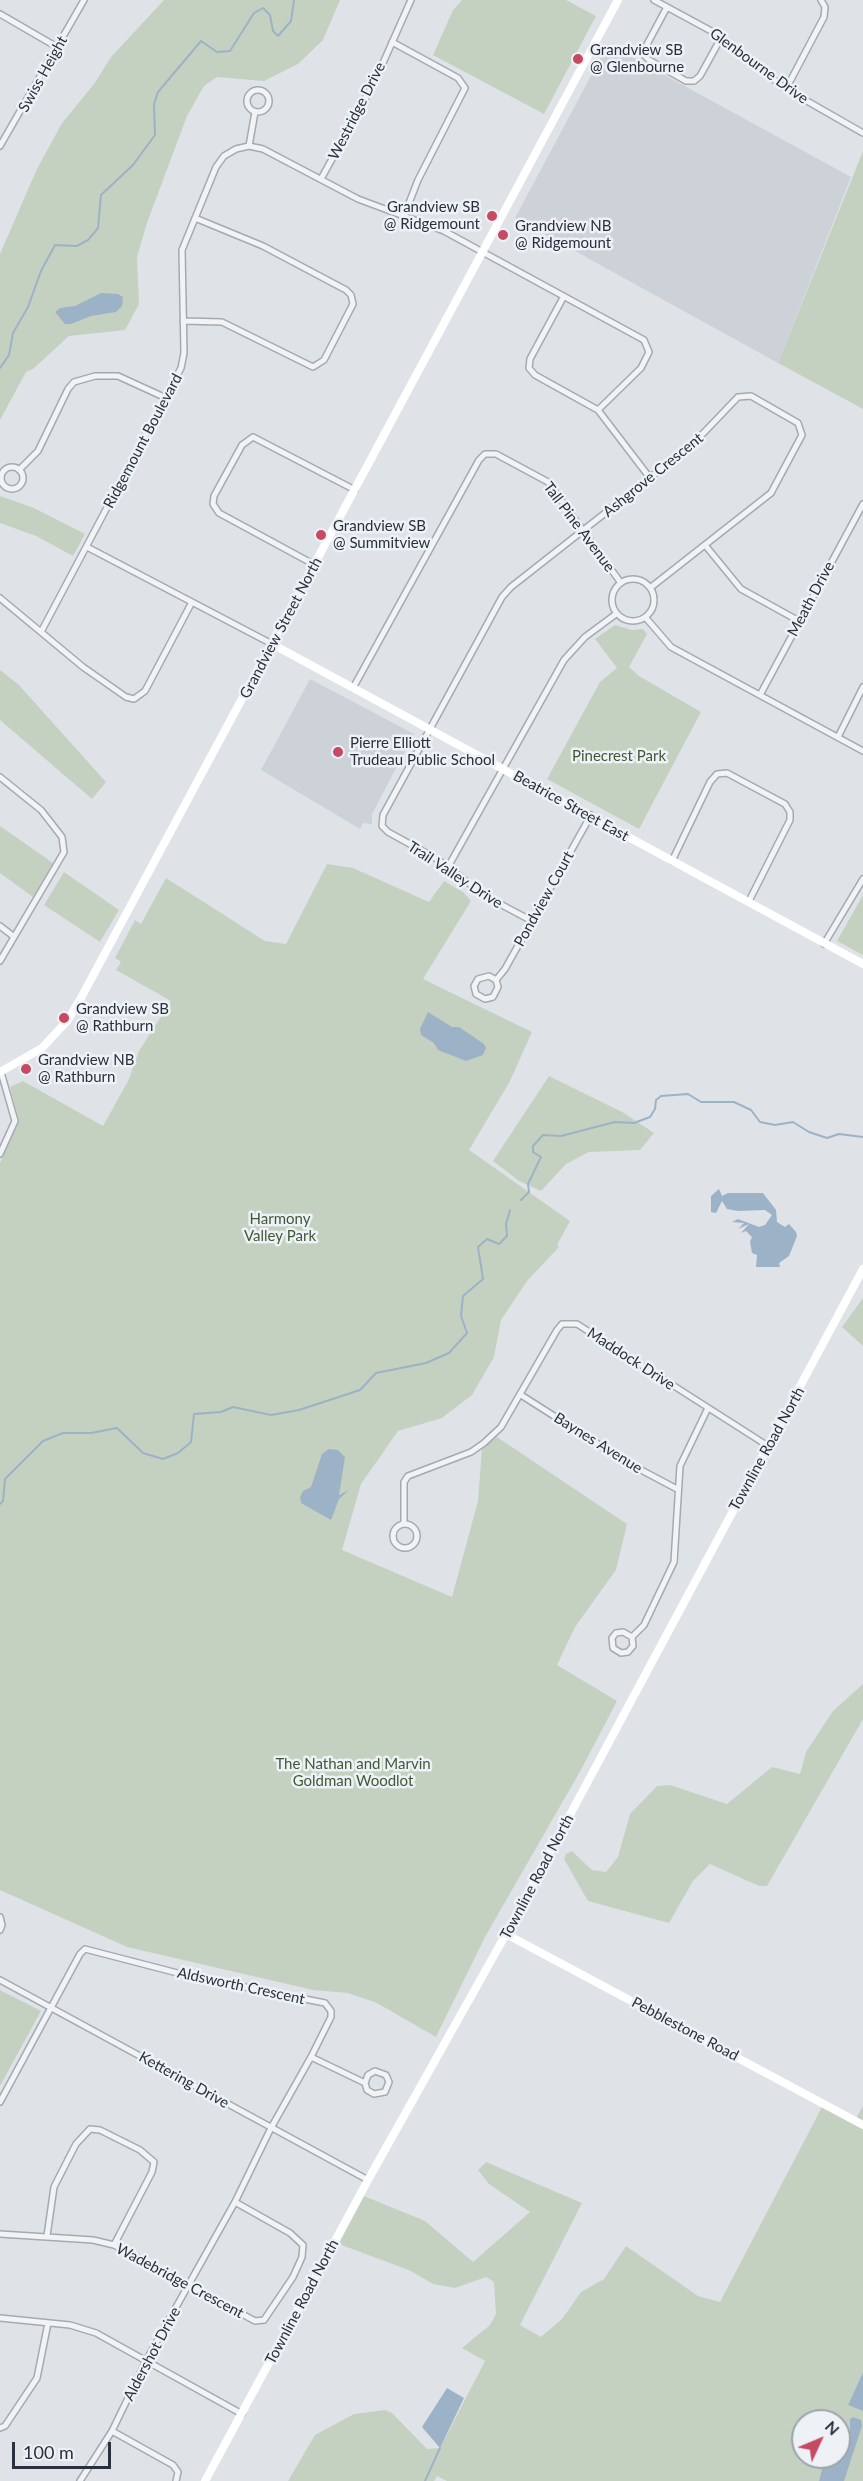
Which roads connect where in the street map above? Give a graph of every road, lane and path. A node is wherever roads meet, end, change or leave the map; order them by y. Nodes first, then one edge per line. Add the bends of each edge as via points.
1 (84, 0) edge
2 (411, 0) edge
3 (618, 0) edge
4 (654, 0) edge
5 (821, 0) edge
6 (667, 7) junction
7 (0, 14) edge
8 (721, 38) junction
9 (392, 42) junction
10 (57, 47) junction
11 (786, 88) junction
12 (255, 112) junction
13 (863, 133) edge
14 (0, 146) edge
15 (249, 146) junction
16 (321, 179) junction
17 (404, 216) junction
18 (195, 218) junction
19 (482, 252) junction
20 (564, 296) junction
21 (183, 321) junction
22 (166, 398) junction
23 (598, 410) junction
24 (20, 470) junction
25 (650, 478) junction
26 (355, 490) junction
27 (863, 504) edge
28 (583, 530) junction
29 (705, 545) junction
30 (87, 547) junction
31 (315, 565) junction
32 (621, 583) junction
33 (650, 588) junction
34 (0, 598) edge
35 (192, 602) junction
36 (616, 614) junction
37 (646, 618) junction
38 (799, 621) junction
39 (41, 632) junction
40 (272, 644) junction
41 (863, 687) edge
42 (353, 688) junction
43 (760, 695) junction
44 (430, 729) junction
45 (838, 737) junction
46 (863, 751) edge
47 (504, 769) junction
48 (0, 777) edge
49 (591, 815) junction
50 (672, 861) junction
51 (448, 867) junction
52 (863, 879) edge
53 (749, 901) junction
54 (532, 921) junction
55 (0, 926) edge
56 (13, 936) junction
57 (825, 944) junction
58 (0, 961) edge
59 (863, 964) edge
60 (496, 980) junction
61 (0, 1072) edge
62 (0, 1154) edge
63 (863, 1269) edge
64 (521, 1395) junction
65 (708, 1408) junction
66 (768, 1446) junction
67 (677, 1489) junction
68 (404, 1522) junction
69 (632, 1637) junction
70 (0, 1917) edge
71 (0, 1930) edge
72 (506, 1934) junction
73 (0, 1980) edge
74 (52, 2006) junction
75 (311, 2057) junction
76 (365, 2083) junction
77 (0, 2102) edge
78 (863, 2125) edge
79 (271, 2128) junction
80 (368, 2180) junction
81 (235, 2202) junction
82 (0, 2234) edge
83 (47, 2236) junction
84 (114, 2245) junction
85 (190, 2285) junction
86 (0, 2318) edge
87 (48, 2323) junction
88 (147, 2359) junction
89 (242, 2414) junction
90 (0, 2428) edge
91 (112, 2431) junction
92 (80, 2481) edge
93 (176, 2481) edge
94 (205, 2481) edge

1 - 10 street, Swiss Height
2 - 9 street, Westridge Drive
3 - 19 street, Grandview Street North
4 - 6 street, Glenbourne Drive
5 - 11 street via 824,17
6 - 8 street, Glenbourne Drive
6 - 8 street via 644,50 649,60 686,81 694,81
7 - 10 street
8 - 11 street, Glenbourne Drive
9 - 16 street, Westridge Drive
9 - 17 street via 454,75 465,88
10 - 14 street, Swiss Height
11 - 13 street, Glenbourne Drive
12 - 12 street via 246,98 260,89 269,101 266,108
12 - 15 street
15 - 16 street via 266,150
15 - 18 street, Ridgemount Boulevard via 231,151 219,162
16 - 17 street via 358,199
17 - 19 street via 444,231
18 - 21 street, Ridgemount Boulevard via 181,256
18 - 21 street via 263,246 346,290 353,304 324,360 313,367 222,322
19 - 20 street
19 - 26 street, Grandview Street North
20 - 23 street via 530,359 529,368
20 - 23 street via 649,346 638,372
21 - 22 street, Ridgemount Boulevard via 183,362
22 - 24 street via 118,376 95,376 74,382 38,451
22 - 30 street, Ridgemount Boulevard
23 - 25 street
24 - 24 street via 5,469 1,475 3,485 12,490 19,487 23,481
25 - 28 street, Ashgrove Crescent
25 - 29 street, Ashgrove Crescent via 698,441 741,395 751,396 800,426 802,435 771,493
26 - 31 street, Grandview Street North
26 - 31 street via 253,437 242,445 214,496 213,504 219,513
27 - 38 street, Meath Drive
28 - 32 street, Tall Pine Avenue
28 - 42 street, Tall Pine Avenue via 545,480 496,454 483,455
28 - 44 street, Ashgrove Crescent via 504,594
29 - 33 street, Ashgrove Crescent
29 - 38 street via 741,589
30 - 35 street, Beatrice Street East
30 - 39 street, Ridgemount Boulevard
31 - 40 street, Grandview Street North
32 - 33 street via 633,579
32 - 36 street via 612,597
33 - 37 street via 655,600
34 - 39 street
35 - 39 street via 145,691 136,699 126,698
35 - 40 street, Beatrice Street East
36 - 37 street via 627,621
36 - 47 street via 573,649
37 - 43 street via 668,645
38 - 43 street, Meath Drive
40 - 42 street, Beatrice Street East
40 - 61 street, Grandview Street North via 68,1020 42,1048
41 - 45 street
42 - 44 street, Beatrice Street East
43 - 45 street
44 - 47 street, Beatrice Street East
44 - 51 street, Trail Valley Drive via 383,815 382,826
45 - 46 street
47 - 49 street, Beatrice Street East
47 - 51 street
48 - 56 street via 41,810 62,837 64,852
49 - 50 street, Beatrice Street East
49 - 54 street, Pondview Court
50 - 53 street, Beatrice Street East
50 - 53 street via 710,782 717,774 727,773 785,804 790,812 790,820
51 - 54 street, Trail Valley Drive via 478,891
52 - 57 street
53 - 57 street, Beatrice Street East
54 - 60 street, Pondview Court
55 - 56 street
56 - 58 street
57 - 59 street, Beatrice Street East
60 - 60 street, Pondview Court via 489,976 478,979 474,986 476,994 485,999 493,997 498,987
61 - 62 street via 15,1121
63 - 66 street, Townline Road North
64 - 65 street, Maddock Drive via 557,1330 570,1323
64 - 67 street, Baynes Avenue via 628,1464
64 - 68 street via 501,1427 484,1443 408,1476 404,1482
65 - 66 street, Maddock Drive
65 - 67 street via 680,1466
66 - 72 street, Townline Road North
67 - 69 street via 674,1562 649,1616
68 - 68 street via 394,1529 393,1536 398,1546 405,1548 415,1543 417,1535
69 - 69 street via 616,1633 613,1648 628,1652 633,1646
70 - 71 street
72 - 78 street, Pebblestone Road
72 - 80 street, Townline Road North
73 - 74 street, Kettering Drive
74 - 75 street, Aldsworth Crescent via 80,1954 93,1949 189,1976 325,2003 331,2017
74 - 77 street
74 - 79 street, Kettering Drive
75 - 76 street
75 - 79 street, Aldsworth Crescent
76 - 76 street via 370,2092 378,2095 385,2092 389,2082 383,2072 375,2071
79 - 80 street, Kettering Drive
79 - 81 street, Aldershot Drive
80 - 89 street, Townline Road North
81 - 85 street, Aldershot Drive
81 - 85 street, Wadebridge Crescent via 290,2233 303,2246 293,2277 269,2315 255,2321
82 - 83 street, Wadebridge Crescent
83 - 84 street, Wadebridge Crescent
83 - 84 street via 54,2187 76,2144 90,2129 100,2130 141,2150 154,2162
84 - 85 street, Wadebridge Crescent
85 - 88 street, Aldershot Drive
86 - 87 street
87 - 88 street via 82,2328
87 - 90 street via 37,2378
88 - 89 street
88 - 91 street, Aldershot Drive
89 - 94 street, Townline Road North
91 - 92 street, Aldershot Drive
91 - 93 street via 173,2465 178,2472

